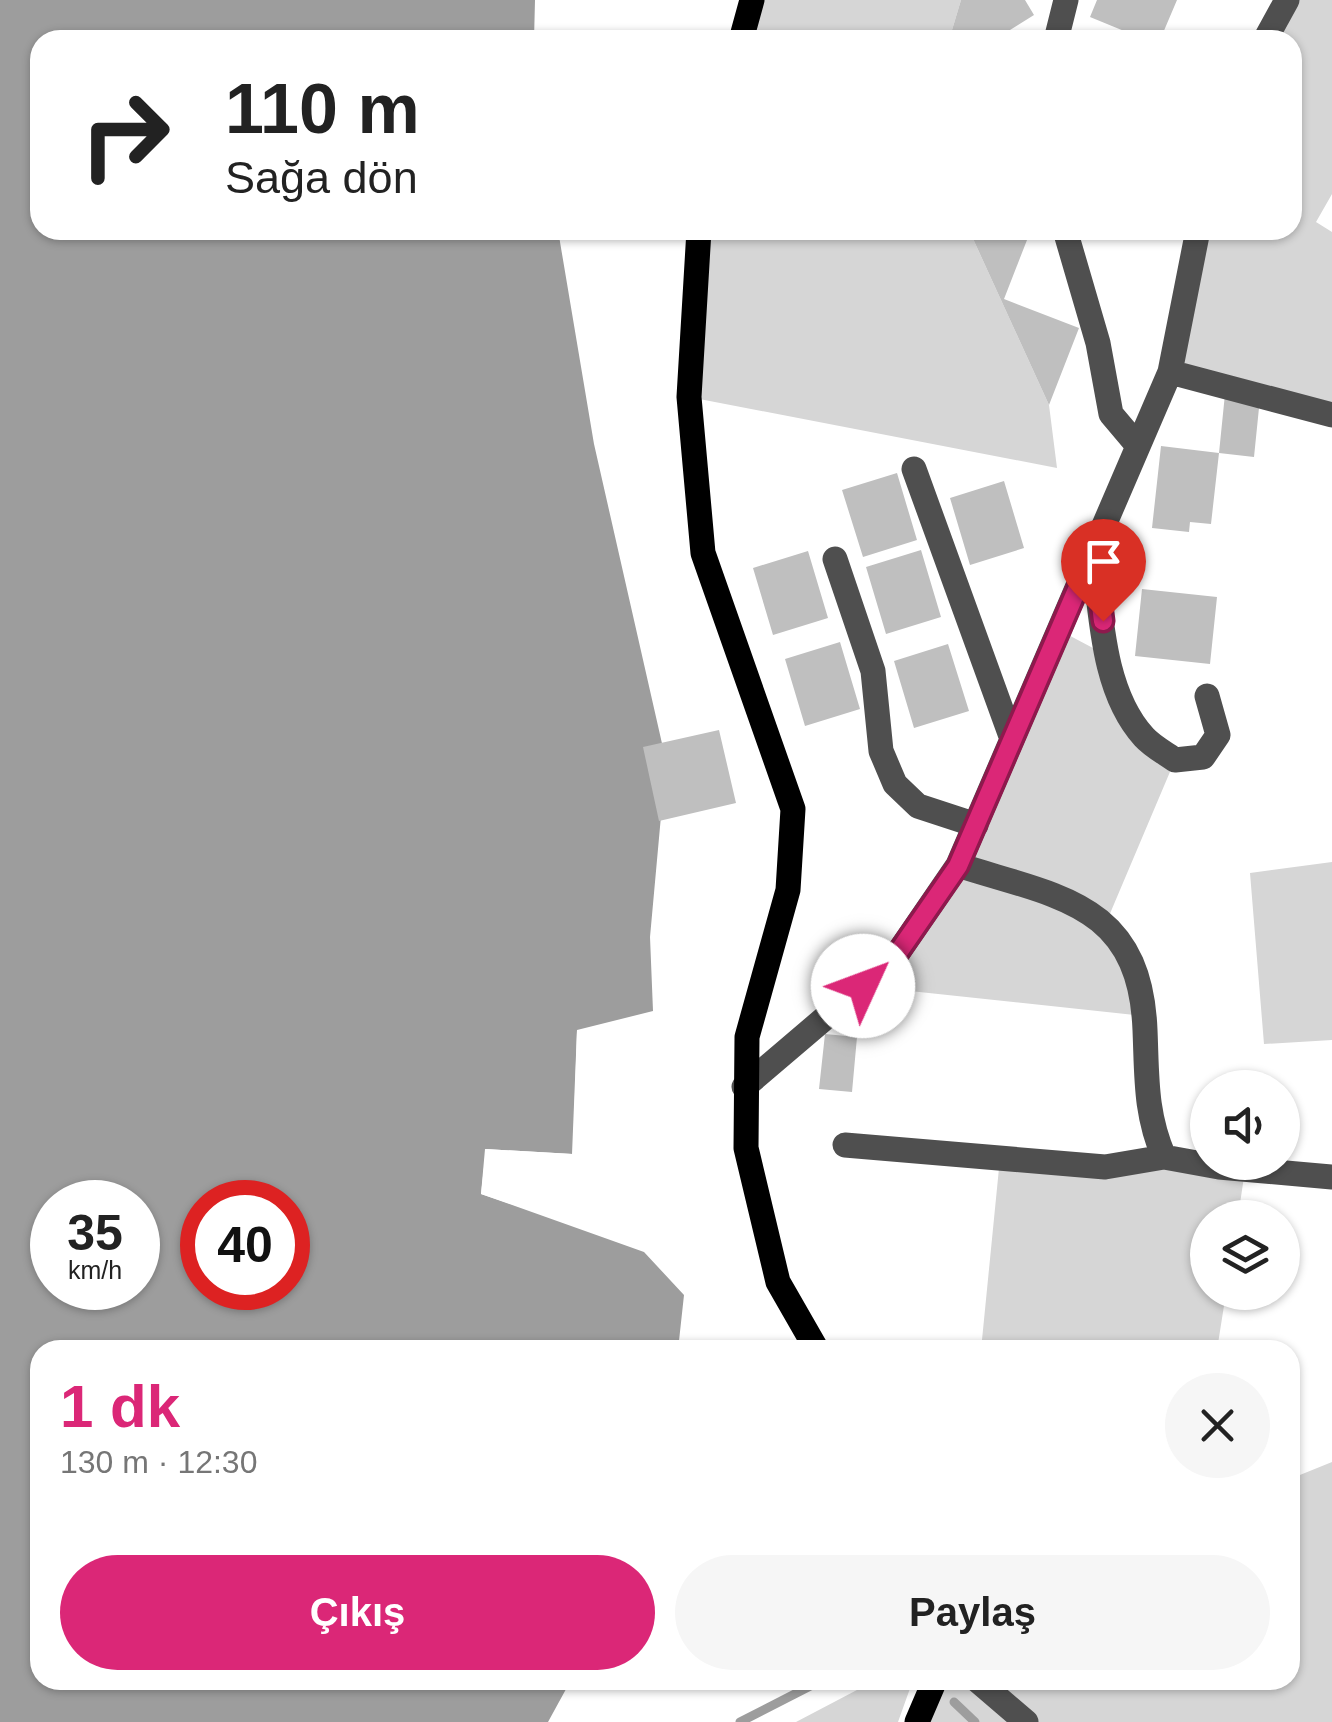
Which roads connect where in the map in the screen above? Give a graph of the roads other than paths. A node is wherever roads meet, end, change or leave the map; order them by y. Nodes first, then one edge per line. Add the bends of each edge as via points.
1 (752, 0) edge
2 (1066, 0) edge
3 (1287, 0) edge
4 (744, 30) edge
5 (1058, 30) edge
6 (1270, 30) edge
7 (698, 240) edge
8 (1069, 240) edge
9 (1196, 240) edge
10 (1170, 372) junction
11 (1332, 415) edge
12 (1138, 446) junction
13 (914, 468) dead end
14 (1094, 550) junction
15 (835, 559) dead end
16 (1207, 696) dead end
17 (1012, 739) junction
18 (976, 825) junction
19 (958, 866) junction
20 (744, 1087) junction
21 (845, 1145) dead end
22 (1164, 1157) junction
23 (1332, 1177) edge
24 (811, 1340) edge
25 (930, 1690) edge
26 (989, 1690) edge
27 (917, 1722) edge
28 (1026, 1722) edge

1 - 4 main road
2 - 5 street
3 - 6 street
7 - 20 main road via 689,397 703,552 793,809 788,890 747,1038
8 - 12 street via 1112,414
9 - 10 street
10 - 11 street
10 - 12 street
12 - 14 street
13 - 17 street
14 - 16 street via 1108,656 1124,708 1144,738 1175,760 1203,756 1218,735
14 - 17 street
15 - 18 street via 872,670 881,751 895,784 918,806
17 - 18 street
18 - 19 street
19 - 20 street via 893,960
19 - 22 street via 1065,896 1106,924 1132,960 1144,1016 1148,1120
20 - 24 main road via 746,1148 778,1282
21 - 22 street via 1105,1167
22 - 23 street
25 - 27 main road
26 - 28 street

